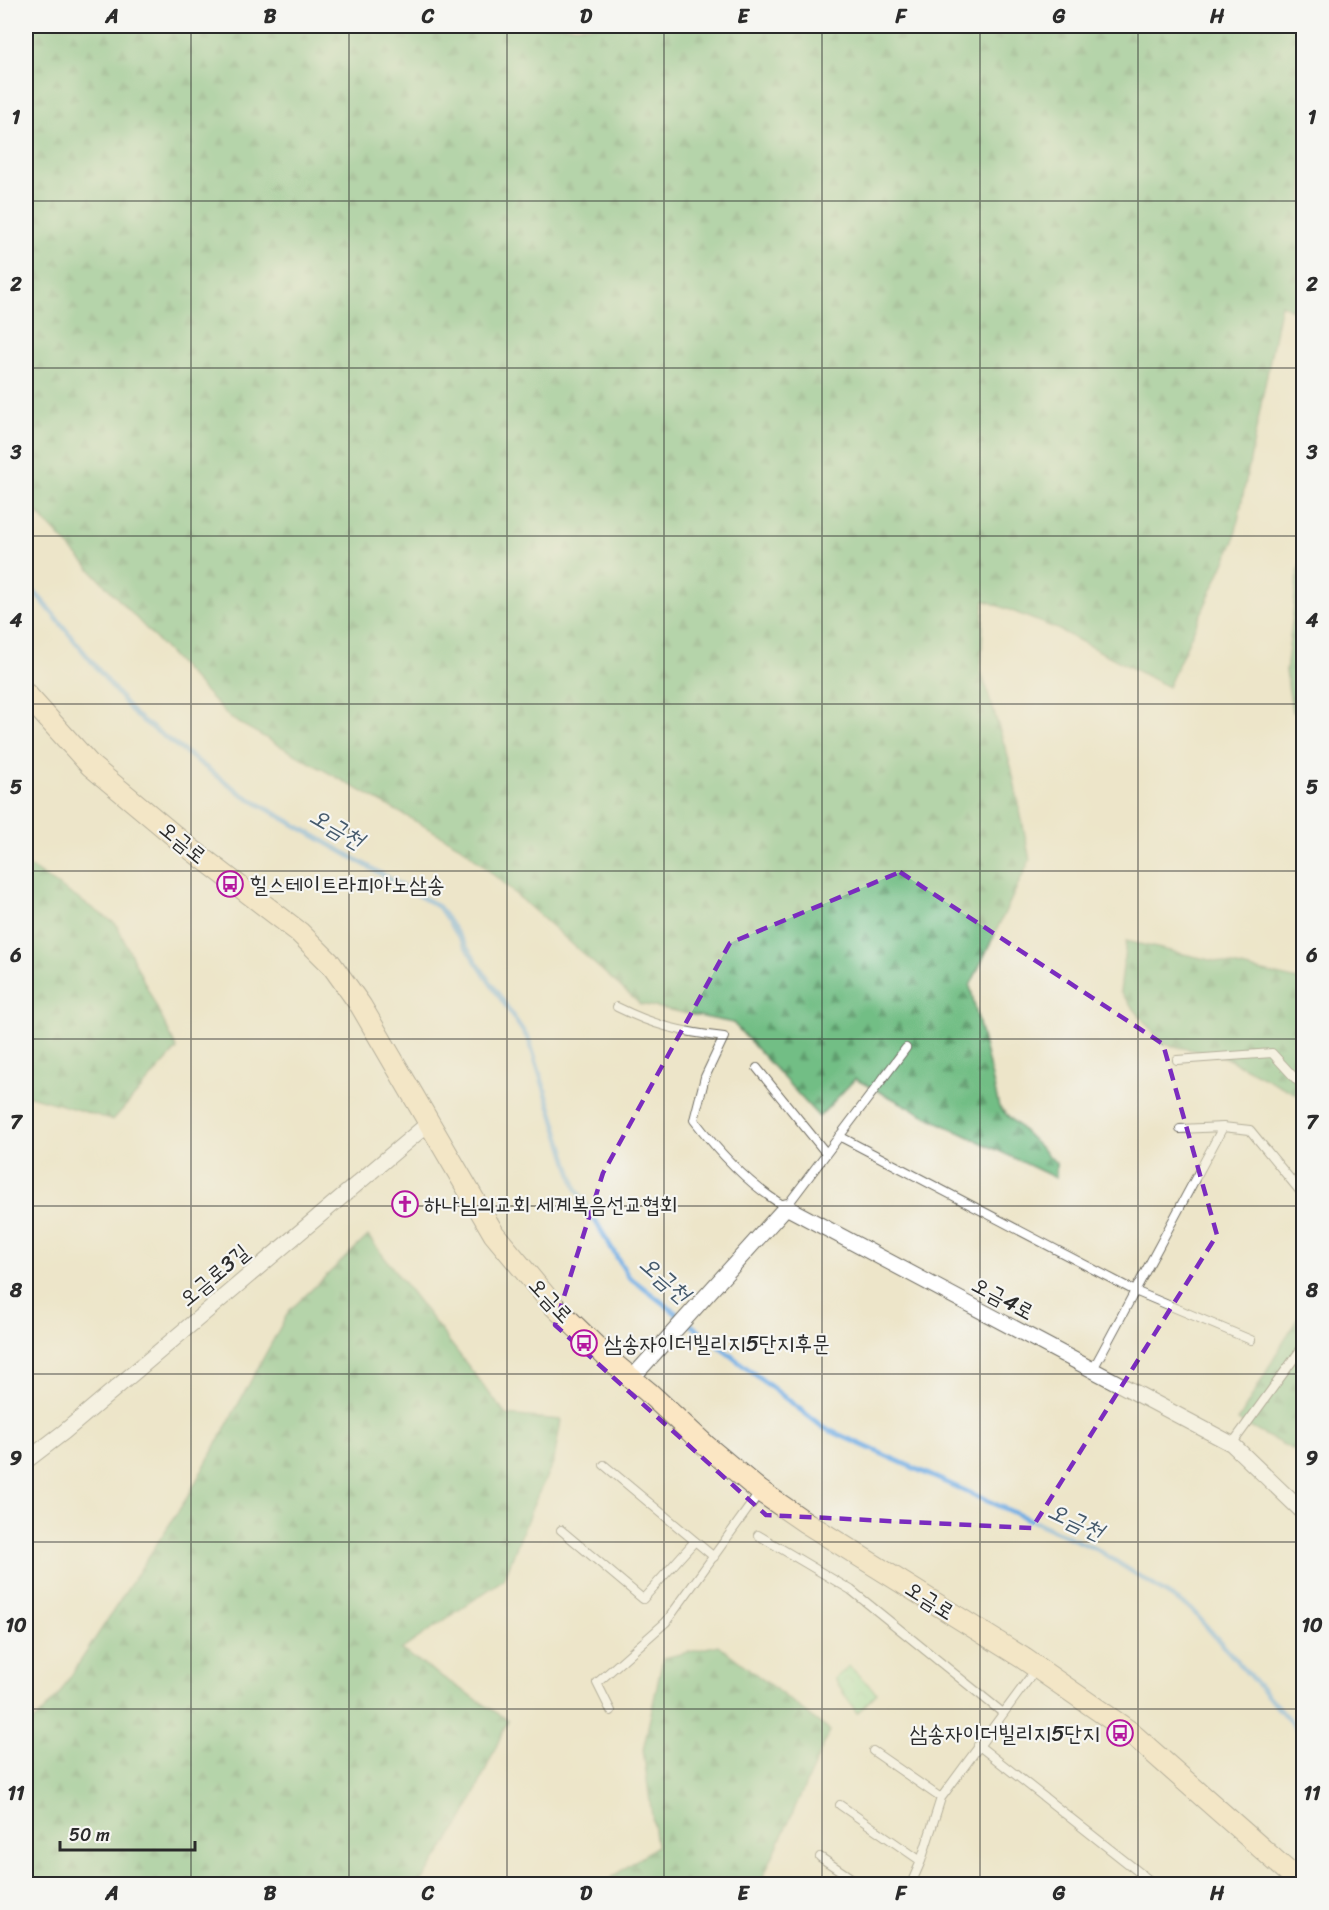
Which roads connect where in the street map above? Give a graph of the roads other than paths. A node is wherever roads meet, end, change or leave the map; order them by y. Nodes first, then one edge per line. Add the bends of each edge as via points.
1 (26, 694) edge
2 (617, 1007) dead end
3 (906, 1048) dead end
4 (1177, 1060) dead end
5 (756, 1068) dead end
6 (1304, 1088) edge
7 (430, 1122) junction
8 (1223, 1127) junction
9 (1180, 1129) dead end
10 (839, 1136) junction
11 (826, 1153) junction
12 (1304, 1196) edge
13 (786, 1207) junction
14 (1135, 1291) junction
15 (1251, 1340) dead end
16 (1304, 1345) edge
17 (1092, 1371) junction
18 (632, 1378) junction
19 (1232, 1444) junction
20 (26, 1461) edge
21 (604, 1465) dead end
22 (760, 1491) junction
23 (1300, 1502) edge
24 (561, 1530) dead end
25 (758, 1535) dead end
26 (695, 1540) junction
27 (714, 1557) junction
28 (1037, 1668) junction
29 (611, 1711) dead end
30 (1003, 1713) junction
31 (978, 1745) junction
32 (873, 1751) dead end
33 (941, 1798) junction
34 (840, 1805) dead end
35 (820, 1857) dead end
36 (921, 1861) junction
37 (860, 1884) edge
38 (911, 1884) edge
39 (1154, 1884) edge
40 (1302, 1884) edge

1 - 7 street, 오금로 via 90,766 299,932 331,964 361,1006
2 - 13 lane via 657,1026 724,1037 705,1077 694,1120 714,1146
3 - 10 lane
4 - 6 lane via 1272,1053
5 - 11 lane
7 - 18 street, 오금로 via 494,1234 553,1305
7 - 20 street, 오금로3길
8 - 9 lane
8 - 12 lane via 1250,1130
8 - 14 lane
10 - 11 lane
10 - 14 lane
11 - 13 lane
13 - 17 street, 오금4로
13 - 18 street
14 - 15 lane
14 - 17 lane
16 - 19 lane
17 - 19 street, 오금4로
18 - 22 street, 오금로
19 - 23 street, 오금4로
21 - 26 lane
22 - 27 lane
22 - 28 street, 오금로
24 - 26 lane via 643,1599
25 - 30 lane via 851,1590
26 - 27 lane
27 - 29 lane via 666,1622 597,1683
28 - 30 lane
28 - 40 street, 오금로 via 1130,1732
30 - 31 lane
31 - 33 lane
31 - 39 lane
32 - 33 lane
33 - 36 lane
34 - 36 lane
35 - 37 lane
36 - 38 lane

